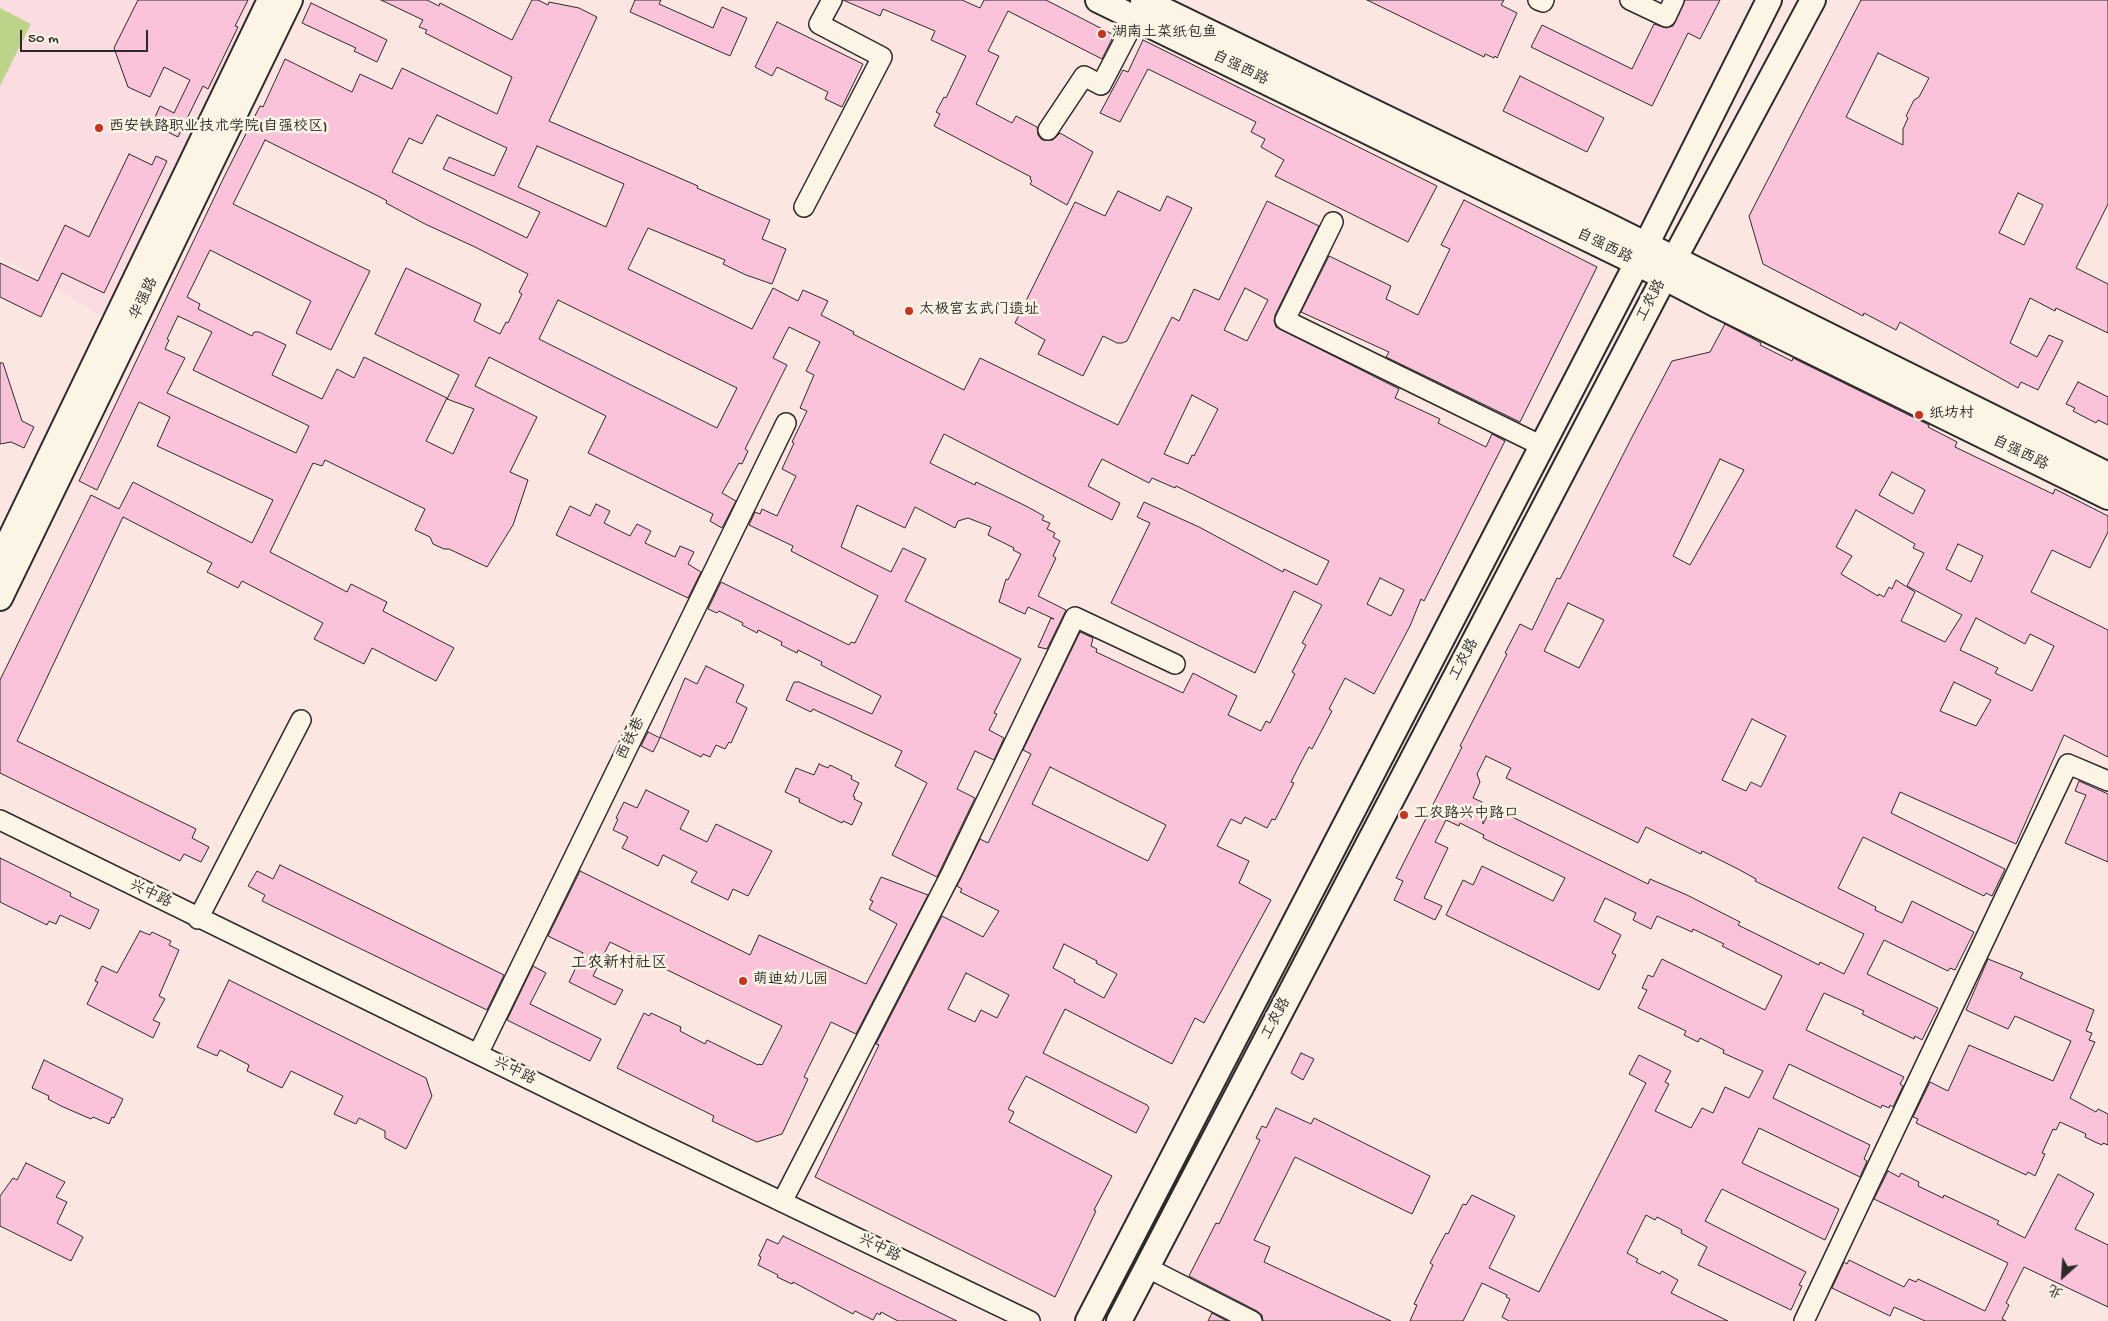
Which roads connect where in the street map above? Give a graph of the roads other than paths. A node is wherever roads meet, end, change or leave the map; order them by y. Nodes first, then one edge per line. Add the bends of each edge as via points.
1 (270, 0) edge
2 (290, 0) edge
3 (832, 0) edge
4 (1630, 0) edge
5 (1674, 0) edge
6 (1813, 0) edge
7 (1110, 2) edge
8 (1766, 3) edge
9 (1140, 9) edge
10 (1048, 130) dead end
11 (804, 207) dead end
12 (1333, 222) dead end
13 (1641, 254) junction
14 (1669, 268) junction
15 (786, 423) dead end
16 (1542, 446) junction
17 (2108, 475) edge
18 (2108, 497) edge
19 (0, 560) edge
20 (0, 598) edge
21 (1174, 664) dead end
22 (301, 720) dead end
23 (2108, 781) edge
24 (0, 820) edge
25 (198, 919) junction
26 (478, 1054) junction
27 (782, 1202) junction
28 (1148, 1268) junction
29 (1030, 1321) edge
30 (1088, 1321) edge
31 (1119, 1321) edge
32 (1252, 1321) edge
33 (1804, 1321) edge

1 - 19 main road, 华强路
2 - 20 main road, 华强路
3 - 11 street via 819,24 882,57
4 - 5 street via 1666,17
6 - 14 main road, 工农路
7 - 9 main road, 自强西路
8 - 13 main road, 工农路
9 - 10 street via 1101,85 1084,76
9 - 13 main road, 自强西路
12 - 16 street via 1285,320
13 - 14 main road, 自强西路
13 - 16 main road, 工农路
14 - 17 main road, 自强西路
14 - 18 main road, 自强西路
14 - 28 main road, 工农路
15 - 26 street, 西铁巷
16 - 30 main road, 工农路
21 - 27 street via 1075,616 952,872
22 - 25 street
23 - 33 street via 2068,764
24 - 25 street, 兴中路
25 - 26 street, 兴中路
26 - 27 street, 兴中路
27 - 29 street, 兴中路
28 - 31 main road, 工农路
28 - 32 street

